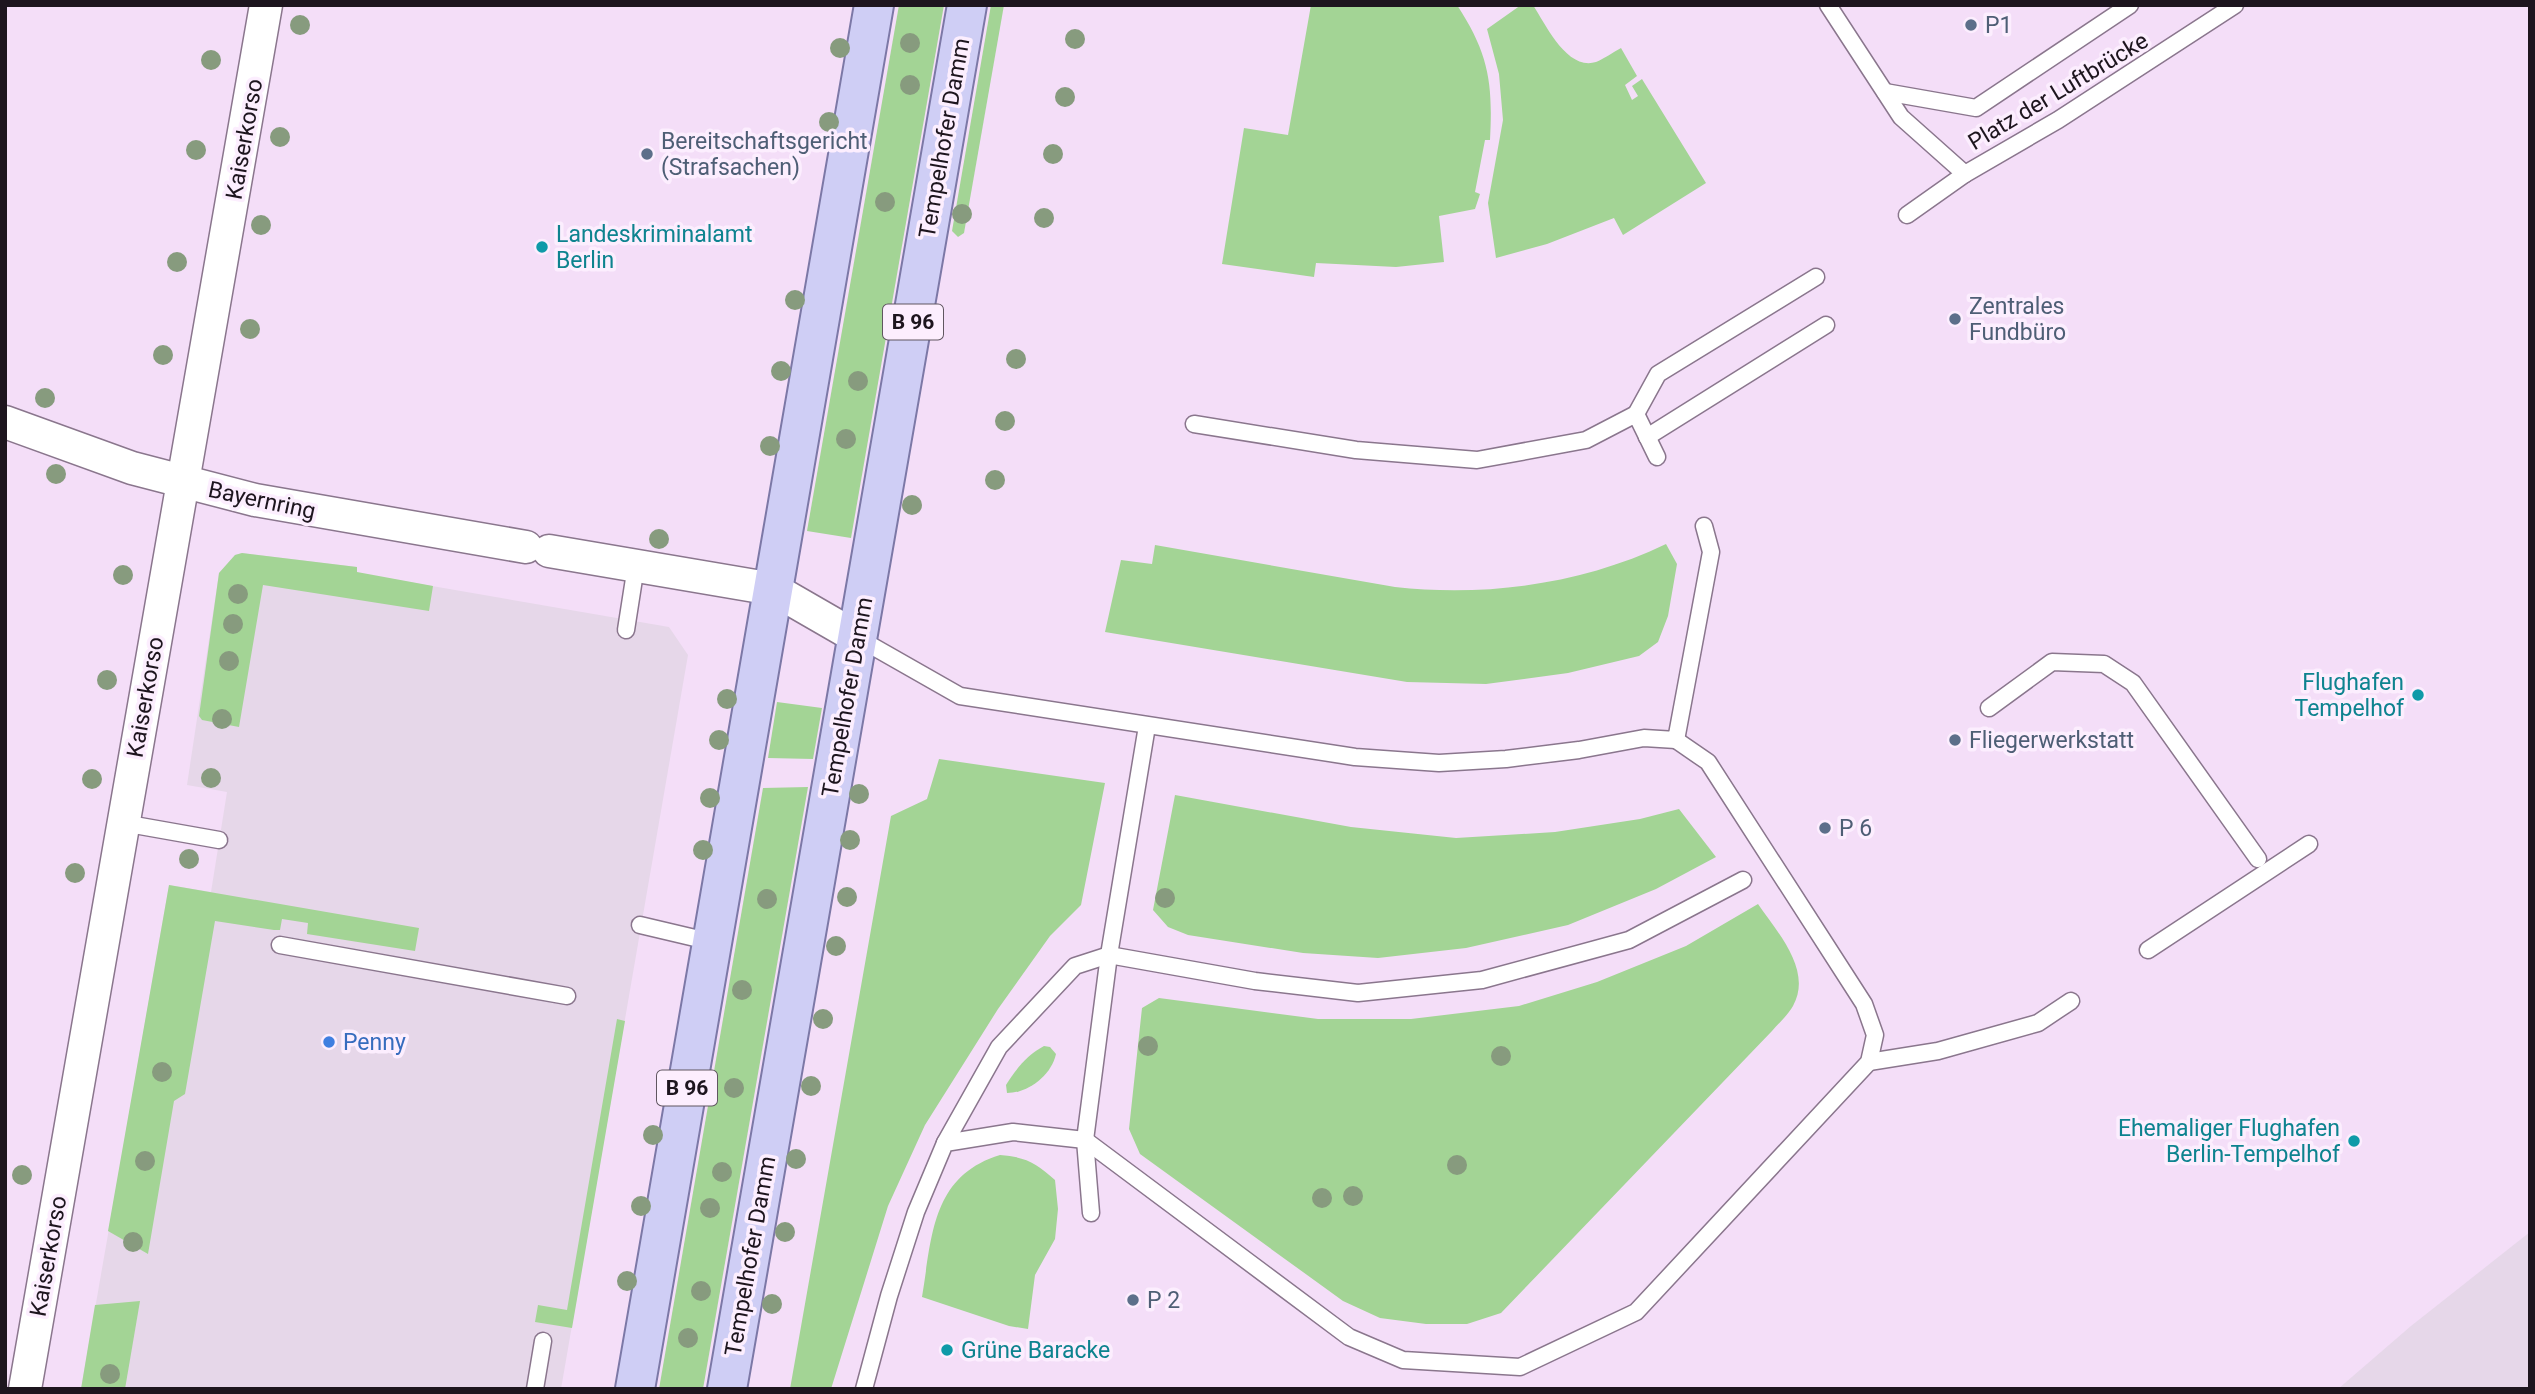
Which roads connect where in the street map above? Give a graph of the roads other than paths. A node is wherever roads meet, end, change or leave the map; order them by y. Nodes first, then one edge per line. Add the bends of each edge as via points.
1 (266, 5) edge
2 (874, 5) edge
3 (968, 5) edge
4 (1828, 5) edge
5 (2130, 5) edge
6 (2235, 5) edge
7 (1885, 92) junction
8 (1965, 174) junction
9 (1907, 215) dead end
10 (1816, 277) dead end
11 (1826, 325) dead end
12 (1636, 414) junction
13 (5, 422) edge
14 (1194, 424) dead end
15 (1647, 437) junction
16 (1657, 457) dead end
17 (182, 483) junction
18 (1704, 526) dead end
19 (636, 566) junction
20 (773, 589) junction
21 (626, 630) dead end
22 (858, 638) junction
23 (1989, 708) dead end
24 (1147, 726) junction
25 (1676, 740) junction
26 (123, 823) junction
27 (219, 840) dead end
28 (2309, 844) dead end
29 (2258, 859) dead end
30 (1743, 880) dead end
31 (640, 925) dead end
32 (712, 942) junction
33 (280, 945) dead end
34 (2148, 950) dead end
35 (1109, 955) junction
36 (567, 996) dead end
37 (2071, 1001) dead end
38 (1869, 1062) junction
39 (1085, 1140) junction
40 (945, 1143) junction
41 (1091, 1213) dead end
42 (543, 1341) dead end
43 (25, 1389) edge
44 (535, 1389) edge
45 (635, 1389) edge
46 (727, 1389) edge
47 (864, 1389) edge

1 - 17 street, Kaiserkorso
2 - 20 main road, B 96
3 - 22 main road, Tempelhofer Damm / B 96
4 - 7 lane, Platz der Luftbrücke
5 - 7 lane, Platz der Luftbrücke via 1976,108
6 - 8 lane, Platz der Luftbrücke via 2058,120
7 - 8 lane, Platz der Luftbrücke via 1901,117
8 - 9 lane
10 - 12 lane via 1658,373
11 - 15 lane
12 - 14 lane via 1586,440 1477,460 1356,450
12 - 15 lane
13 - 17 street, Bayernring
15 - 16 lane
17 - 19 street, Bayernring via 255,500
17 - 26 street, Kaiserkorso
18 - 25 lane via 1711,552
19 - 20 street, Bayernring
19 - 21 lane
20 - 22 street, Bayernring
20 - 32 main road, B 96
22 - 24 lane via 960,695
22 - 46 main road, Tempelhofer Damm / B 96
23 - 29 lane via 2052,662 2104,664 2133,683
24 - 25 lane via 1355,757 1439,762 1506,759 1644,738
24 - 35 lane
25 - 38 lane via 1708,762 1864,1004 1875,1035
26 - 27 lane
26 - 43 street, Kaiserkorso
28 - 34 lane
30 - 35 lane via 1629,940 1482,980 1358,993 1255,981
31 - 32 lane
32 - 45 main road, B 96
33 - 36 lane
35 - 39 lane
35 - 40 lane via 1076,966 999,1047
37 - 38 lane via 2038,1023 1938,1051
38 - 39 lane via 1636,1312 1520,1367 1403,1360 1349,1337
39 - 40 lane via 1013,1132
39 - 41 lane
40 - 47 lane via 916,1212
42 - 44 lane

